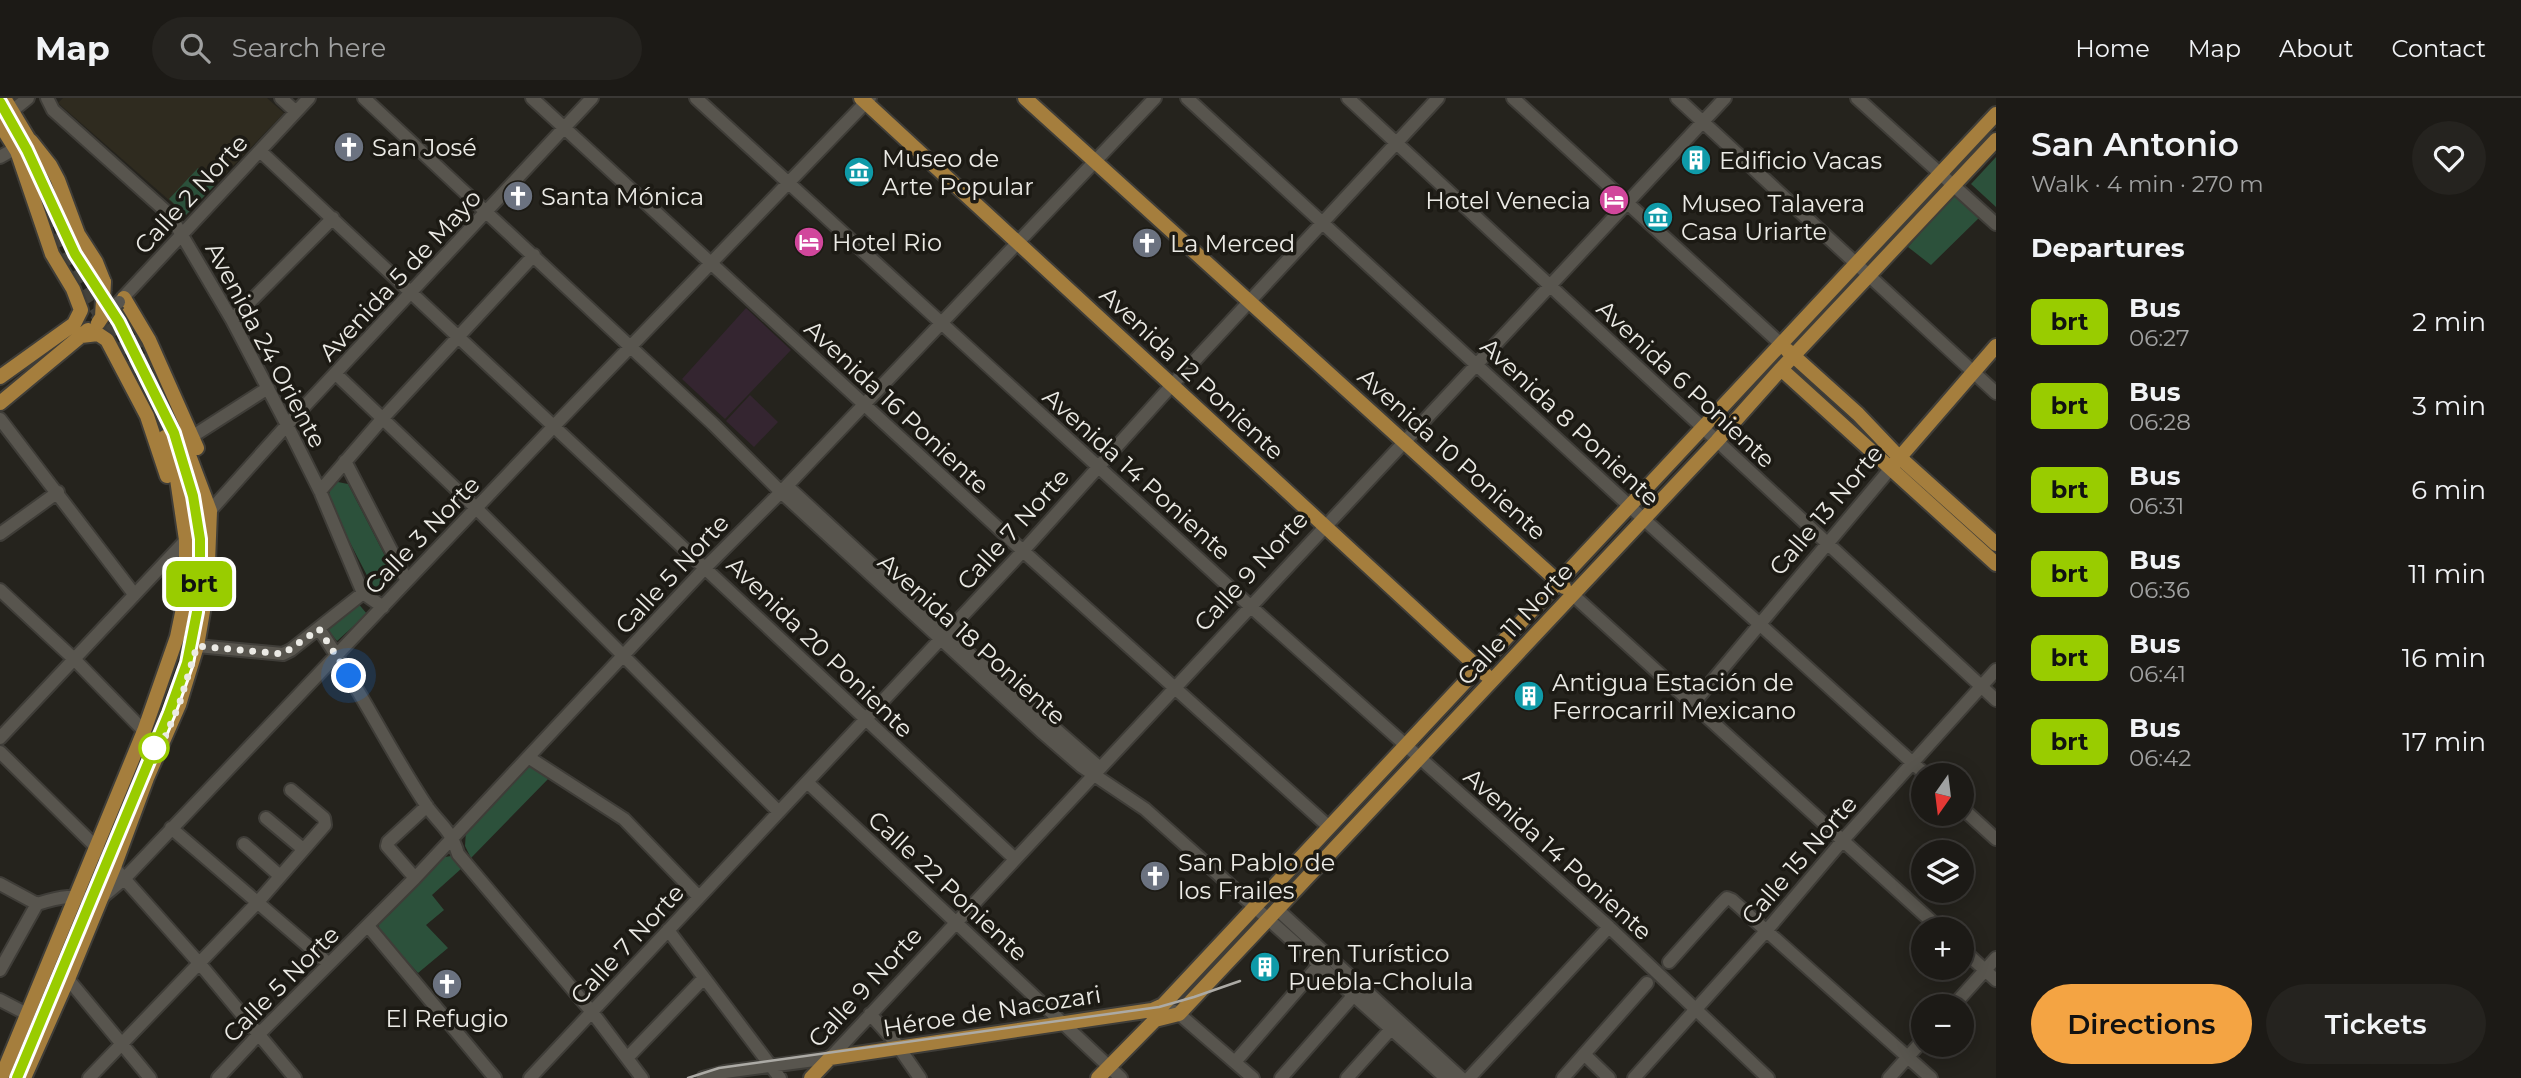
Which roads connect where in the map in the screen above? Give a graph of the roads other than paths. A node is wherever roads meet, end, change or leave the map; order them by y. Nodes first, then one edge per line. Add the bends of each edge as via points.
1 (4, 98) edge
2 (28, 98) edge
3 (47, 98) edge
4 (281, 98) edge
5 (309, 98) edge
6 (364, 98) edge
7 (532, 98) edge
8 (592, 98) edge
9 (696, 98) edge
10 (1025, 98) edge
11 (1155, 98) edge
12 (1187, 98) edge
13 (1348, 98) edge
14 (1438, 98) edge
15 (1513, 98) edge
16 (1676, 98) edge
17 (1725, 98) edge
18 (1857, 98) edge
19 (865, 100) edge
20 (12, 111) junction
21 (296, 112) junction
22 (1996, 114) edge
23 (1702, 122) junction
24 (0, 124) edge
25 (564, 128) junction
26 (1996, 140) edge
27 (31, 141) junction
28 (1397, 143) junction
29 (16, 148) junction
30 (260, 151) junction
31 (0, 157) edge
32 (1094, 162) junction
33 (1941, 173) junction
34 (789, 182) junction
35 (1954, 185) junction
36 (1627, 202) junction
37 (60, 209) tunnel mouth
38 (488, 211) junction
39 (46, 215) tunnel mouth
40 (333, 218) junction
41 (1323, 223) junction
42 (1996, 224) edge
43 (182, 235) junction
44 (1017, 243) junction
45 (534, 255) junction
46 (712, 263) junction
47 (1856, 264) junction
48 (1869, 276) junction
49 (1549, 285) junction
50 (412, 293) junction
51 (122, 300) junction
52 (1250, 302) junction
53 (100, 320) junction
54 (232, 320) junction
55 (941, 323) junction
56 (81, 336) junction
57 (459, 337) junction
58 (1781, 344) junction
59 (1996, 346) edge
60 (631, 347) junction
61 (1793, 356) junction
62 (1476, 364) junction
63 (1781, 369) junction
64 (1973, 372) junction
65 (336, 374) junction
66 (0, 377) edge
67 (1172, 385) junction
68 (268, 388) junction
69 (1996, 393) edge
70 (1838, 396) junction
71 (1811, 397) junction
72 (0, 403) edge
73 (863, 405) junction
74 (383, 418) junction
75 (0, 419) edge
76 (287, 425) junction
77 (554, 426) junction
78 (1702, 428) junction
79 (187, 435) junction
80 (165, 437) tunnel mouth
81 (1404, 441) junction
82 (1717, 441) junction
83 (345, 461) junction
84 (1895, 463) junction
85 (1098, 466) junction
86 (784, 489) junction
87 (320, 491) junction
88 (58, 492) junction
89 (1629, 506) junction
90 (477, 509) junction
91 (211, 511) junction
92 (1644, 519) junction
93 (1324, 526) junction
94 (2, 528) edge
95 (186, 540) junction
96 (1828, 543) junction
97 (1996, 544) edge
98 (1023, 551) junction
99 (1996, 564) edge
100 (706, 567) junction
101 (407, 581) junction
102 (1559, 582) junction
103 (0, 590) edge
104 (363, 593) junction
105 (134, 594) junction
106 (1573, 595) junction
107 (1250, 606) junction
108 (383, 607) junction
109 (1760, 625) junction
110 (319, 629) junction
111 (943, 636) junction
112 (197, 646) junction
113 (337, 654) junction
114 (623, 658) junction
115 (74, 659) junction
116 (1478, 668) junction
117 (1996, 670) edge
118 (1492, 681) junction
119 (1173, 687) junction
120 (1981, 687) junction
121 (1996, 700) edge
122 (1692, 705) junction
123 (865, 720) junction
124 (144, 731) junction
125 (0, 738) edge
126 (1406, 745) junction
127 (0, 752) edge
128 (528, 757) junction
129 (1421, 757) junction
130 (1912, 763) joint
131 (1911, 764) edge
132 (1096, 771) junction
133 (807, 782) junction
134 (291, 790) dead end
135 (427, 806) junction
136 (779, 812) junction
137 (265, 818) dead end
138 (1974, 818) edge
139 (1329, 827) junction
140 (171, 828) junction
141 (454, 837) junction
142 (1996, 839) edge
143 (1843, 841) junction
144 (244, 844) dead end
145 (96, 847) junction
146 (303, 849) junction
147 (1015, 859) junction
148 (119, 873) junction
149 (280, 876) junction
150 (415, 878) junction
151 (0, 884) edge
152 (76, 895) junction
153 (699, 897) junction
154 (100, 899) junction
155 (257, 903) junction
156 (37, 904) junction
157 (1254, 907) junction
158 (1273, 915) junction
159 (1927, 917) edge
160 (956, 922) junction
161 (368, 926) junction
162 (1609, 927) junction
163 (668, 930) junction
164 (1767, 930) junction
165 (1996, 958) edge
166 (1974, 960) edge
167 (1670, 962) dead end
168 (200, 964) junction
169 (329, 964) junction
170 (1319, 965) junction
171 (0, 970) edge
172 (1985, 970) junction
173 (704, 978) junction
174 (68, 979) junction
175 (1996, 980) edge
176 (1647, 983) dead end
177 (1964, 994) edge
178 (1353, 996) junction
179 (0, 1000) edge
180 (1163, 1005) junction
181 (1695, 1009) junction
182 (592, 1012) junction
183 (27, 1014) junction
184 (870, 1014) junction
185 (1179, 1014) junction
186 (1063, 1023) junction
187 (1391, 1029) junction
188 (258, 1035) junction
189 (120, 1044) junction
190 (899, 1048) junction
191 (1584, 1054) junction
192 (1911, 1054) edge
193 (1908, 1057) junction
194 (627, 1058) junction
195 (830, 1058) junction
196 (1235, 1062) junction
197 (769, 1065) junction
198 (1109, 1066) junction
199 (1, 1078) edge
200 (24, 1078) edge
201 (89, 1078) edge
202 (149, 1078) edge
203 (218, 1078) edge
204 (295, 1078) edge
205 (495, 1078) edge
206 (530, 1078) edge
207 (642, 1078) edge
208 (703, 1078) edge
209 (780, 1078) edge
210 (811, 1078) edge
211 (920, 1078) edge
212 (1098, 1078) edge
213 (1121, 1078) edge
214 (1253, 1078) edge
215 (1281, 1078) edge
216 (1347, 1078) edge
217 (1446, 1078) edge
218 (1461, 1078) edge
219 (1469, 1078) edge
220 (1563, 1078) edge
221 (1609, 1078) edge
222 (1634, 1078) edge
223 (1768, 1078) edge
224 (1889, 1078) edge
225 (1931, 1078) edge

1 - 20 main road
2 - 20 street
3 - 43 street, Avenida 24 Oriente via 53,110 165,209
4 - 21 street
5 - 21 street, Calle 2 Norte
6 - 38 street, Avenida 18 Poniente
7 - 25 street, Avenida 16 Poniente
8 - 25 street, Avenida 5 de Mayo
9 - 34 street, Avenida 14 Poniente
10 - 32 main road, Avenida 10 Poniente
11 - 32 street, Calle 5 Norte
12 - 41 street, Avenida 8 Poniente
13 - 28 street, Avenida 6 Poniente
14 - 28 street, Calle 7 Norte
15 - 36 street
16 - 23 street
17 - 23 street, Calle 9 Norte
18 - 33 street
19 - 34 street, Calle 3 Norte
19 - 44 main road, Avenida 12 Poniente
20 - 27 main road
21 - 30 street, Calle 2 Norte
22 - 33 main road, Calle 11 Norte
23 - 36 street, Calle 9 Norte
23 - 47 street
24 - 29 main road
25 - 38 street, Avenida 5 de Mayo
25 - 46 street, Avenida 16 Poniente
26 - 35 main road, Calle 11 Norte
27 - 37 main road
27 - 53 main road, bridge via 58,180 78,234 104,282
28 - 41 street, Calle 7 Norte
28 - 49 street, Avenida 6 Poniente
29 - 31 street
29 - 39 main road
29 - 66 main road via 52,254 81,310 74,324
30 - 40 street, Avenida 20 Poniente
30 - 43 street, Calle 2 Norte
32 - 44 street, Calle 5 Norte
32 - 52 main road, Avenida 10 Poniente
33 - 35 street
33 - 47 main road, Calle 11 Norte
34 - 46 street, Calle 3 Norte
34 - 55 street, Avenida 14 Poniente
35 - 42 street
35 - 48 main road, Calle 11 Norte
36 - 49 street, Calle 9 Norte
36 - 58 street
38 - 45 street, Avenida 18 Poniente
38 - 50 street, Avenida 5 de Mayo
40 - 50 street, Avenida 20 Poniente
40 - 54 street
41 - 52 street, Calle 7 Norte
41 - 62 street, Avenida 8 Poniente
43 - 51 street, Calle 2 Norte
43 - 54 street, Avenida 24 Oriente
44 - 55 street, Calle 5 Norte
44 - 67 main road, Avenida 12 Poniente
45 - 57 street
45 - 60 street, Avenida 18 Poniente
46 - 60 street, Calle 3 Norte
46 - 73 street, Avenida 16 Poniente
47 - 48 street
47 - 58 main road, Calle 11 Norte
48 - 61 main road, Calle 11 Norte
48 - 64 street
49 - 62 street, Calle 9 Norte
49 - 78 street, Avenida 6 Poniente
50 - 57 street, Avenida 20 Poniente
50 - 65 street, Avenida 5 de Mayo
51 - 53 street, Calle 2 Norte, bridge
51 - 79 main road via 149,340
52 - 67 street, Calle 7 Norte
52 - 81 main road, Avenida 10 Poniente
53 - 56 main road
54 - 68 street, Avenida 24 Oriente
55 - 73 street, Calle 5 Norte
55 - 85 street, Avenida 14 Poniente
56 - 72 main road
56 - 95 main road via 98,334 107,340 147,416
57 - 74 street
57 - 77 street, Avenida 20 Poniente
58 - 61 main road
58 - 78 main road, Calle 11 Norte
59 - 64 main road, Calle 13 Norte
60 - 77 street, Calle 3 Norte
60 - 86 street, Avenida 18 Poniente
61 - 63 main road, Calle 11 Norte
61 - 70 main road
62 - 81 street, Calle 9 Norte
62 - 89 street, Avenida 8 Poniente
63 - 71 main road
63 - 82 main road, Calle 11 Norte
64 - 69 street
64 - 84 main road, Calle 13 Norte
65 - 74 street
65 - 76 street, Avenida 5 de Mayo
67 - 85 street, Calle 7 Norte
67 - 93 main road, Avenida 12 Poniente
68 - 76 street, Avenida 24 Oriente
68 - 79 street
70 - 71 main road via 1821,390
70 - 84 main road via 1858,414
71 - 84 main road
73 - 86 street, Calle 5 Norte
73 - 98 street, Avenida 16 Poniente
74 - 83 street
74 - 90 street
75 - 88 street
76 - 87 street, Avenida 24 Oriente
76 - 91 street, Avenida 5 de Mayo
77 - 90 street, Calle 3 Norte
77 - 100 street, Avenida 20 Poniente
78 - 82 street, Avenida 6 Poniente
78 - 89 main road, Calle 11 Norte
79 - 91 main road
80 - 95 main road
81 - 93 street, Calle 9 Norte
81 - 102 main road, Avenida 10 Poniente
82 - 92 main road, Calle 11 Norte
82 - 96 street, Avenida 6 Poniente
83 - 87 street
83 - 101 street
84 - 96 street, Calle 13 Norte
84 - 97 main road
84 - 99 main road
85 - 98 street, Calle 7 Norte
85 - 107 street, Avenida 14 Poniente
86 - 100 street, Calle 5 Norte
86 - 111 street, Avenida 18 Poniente
87 - 104 street, Avenida 24 Oriente
88 - 94 street
88 - 105 street
89 - 92 street, Avenida 8 Poniente
89 - 102 main road, Calle 11 Norte
90 - 101 street, Calle 3 Norte
90 - 114 street
91 - 112 main road via 207,588
92 - 106 main road, Calle 11 Norte
92 - 109 street, Avenida 8 Poniente
93 - 107 street, Calle 9 Norte
93 - 116 main road, Avenida 12 Poniente
95 - 105 street
95 - 124 main road via 186,594 177,637
96 - 109 street, Calle 13 Norte
96 - 120 street, Avenida 6 Poniente
98 - 111 street, Calle 7 Norte
98 - 119 street, Avenida 16 Poniente
100 - 114 street, Calle 5 Norte
100 - 123 street, Avenida 20 Poniente
101 - 108 street, Calle 3 Norte
102 - 106 main road, Avenida 10 Poniente
102 - 116 main road, Calle 11 Norte
103 - 115 street
104 - 108 street
104 - 110 street, Calle 3 Norte
105 - 115 street
106 - 118 main road, Calle 11 Norte
106 - 122 street, Avenida 10 Poniente
107 - 119 street, Calle 9 Norte
107 - 126 street, Avenida 14 Poniente
108 - 113 street, Calle 3 Norte
109 - 122 street, Calle 13 Norte
109 - 130 street, Avenida 8 Poniente
110 - 112 street, Calle 3 Norte via 283,654
110 - 113 street
111 - 123 street, Calle 7 Norte
111 - 132 street, Avenida 18 Poniente
112 - 148 main road via 179,705 147,778
113 - 135 street
113 - 140 street, Calle 3 Norte
114 - 128 street, Calle 5 Norte
114 - 136 street
115 - 124 street
115 - 125 street
116 - 118 main road, Avenida 12 Poniente
116 - 126 main road, Calle 11 Norte
117 - 120 street, Calle 15 Norte
118 - 129 main road, Calle 11 Norte
119 - 132 street, Calle 9 Norte
119 - 139 street, Avenida 16 Poniente
120 - 121 street, Avenida 6 Poniente
120 - 130 street, Calle 15 Norte
122 - 143 street, Avenida 10 Poniente
123 - 133 street, Calle 7 Norte
123 - 147 street, Avenida 20 Poniente
124 - 145 main road
126 - 129 street, Avenida 14 Poniente
126 - 139 main road, Calle 11 Norte
127 - 145 street
128 - 141 street, Calle 5 Norte
128 - 153 street via 624,819
129 - 158 main road, Calle 11 Norte
129 - 162 street, Avenida 14 Poniente
131 - 143 street, Calle 15 Norte
132 - 147 street, Calle 9 Norte
132 - 157 street, Avenida 18 Poniente
133 - 136 street, Calle 7 Norte
133 - 160 street, Calle 22 Poniente
134 - 146 street via 326,821
135 - 141 street
135 - 150 street via 387,846
136 - 153 street, Calle 7 Norte
137 - 146 street
138 - 142 street
139 - 157 main road, Calle 11 Norte
140 - 148 street, Calle 3 Norte
140 - 155 street
141 - 150 street, Calle 5 Norte
141 - 182 street via 458,854
143 - 159 street, Avenida 10 Poniente
143 - 164 street, Calle 15 Norte
144 - 149 street
145 - 148 street
145 - 152 main road
146 - 149 street
147 - 160 street, Calle 9 Norte
148 - 154 main road
148 - 168 street
149 - 155 street
150 - 161 street, Calle 5 Norte
151 - 156 street
152 - 154 street
152 - 156 street
152 - 183 main road
153 - 163 street, Calle 7 Norte
154 - 174 main road
155 - 168 street
155 - 169 street
156 - 171 street
157 - 158 street, Avenida 18 Poniente
157 - 180 main road, Calle 11 Norte
158 - 170 street, Avenida 18 Poniente
158 - 185 main road, Calle 11 Norte
158 - 218 street, Avenida 18 Poniente
160 - 184 street, Calle 9 Norte
160 - 186 street, Calle 22 Poniente
161 - 169 street, Calle 5 Norte
161 - 205 street
162 - 181 street, Avenida 14 Poniente
162 - 219 street
163 - 173 street
163 - 182 street, Calle 7 Norte
164 - 167 street via 1727,898
164 - 181 street, Calle 15 Norte
164 - 193 street
165 - 172 street
166 - 172 street
168 - 188 street
168 - 189 street
169 - 188 street, Calle 5 Norte
170 - 178 street, Avenida 18 Poniente
170 - 196 street
172 - 175 street
172 - 177 street
173 - 194 street
173 - 197 street
174 - 189 street
174 - 200 main road
176 - 191 street
178 - 187 street, Avenida 18 Poniente
178 - 215 street
179 - 183 street
180 - 185 street
180 - 186 main road, Héroe de Nacozari
181 - 222 street, Calle 15 Norte
181 - 223 street, Avenida 14 Poniente
182 - 194 street
182 - 206 street, Calle 7 Norte
183 - 199 main road
184 - 190 street
184 - 195 street, Calle 9 Norte
185 - 196 street
185 - 198 main road, Calle 11 Norte via 1155,1020
186 - 190 main road, Héroe de Nacozari
186 - 198 street, Calle 22 Poniente
187 - 216 street
187 - 217 street, Avenida 18 Poniente
188 - 203 street, Calle 5 Norte
188 - 204 street
189 - 201 street
189 - 202 street
190 - 195 main road, Héroe de Nacozari
190 - 211 street
191 - 220 street
191 - 221 street
192 - 193 street
193 - 224 street
193 - 225 street
194 - 207 street
195 - 197 street, Héroe de Nacozari
195 - 210 main road, Calle 9 Norte
196 - 214 street
197 - 208 street, Héroe de Nacozari
197 - 209 street
198 - 212 main road, Calle 11 Norte
198 - 213 street, Calle 22 Poniente

